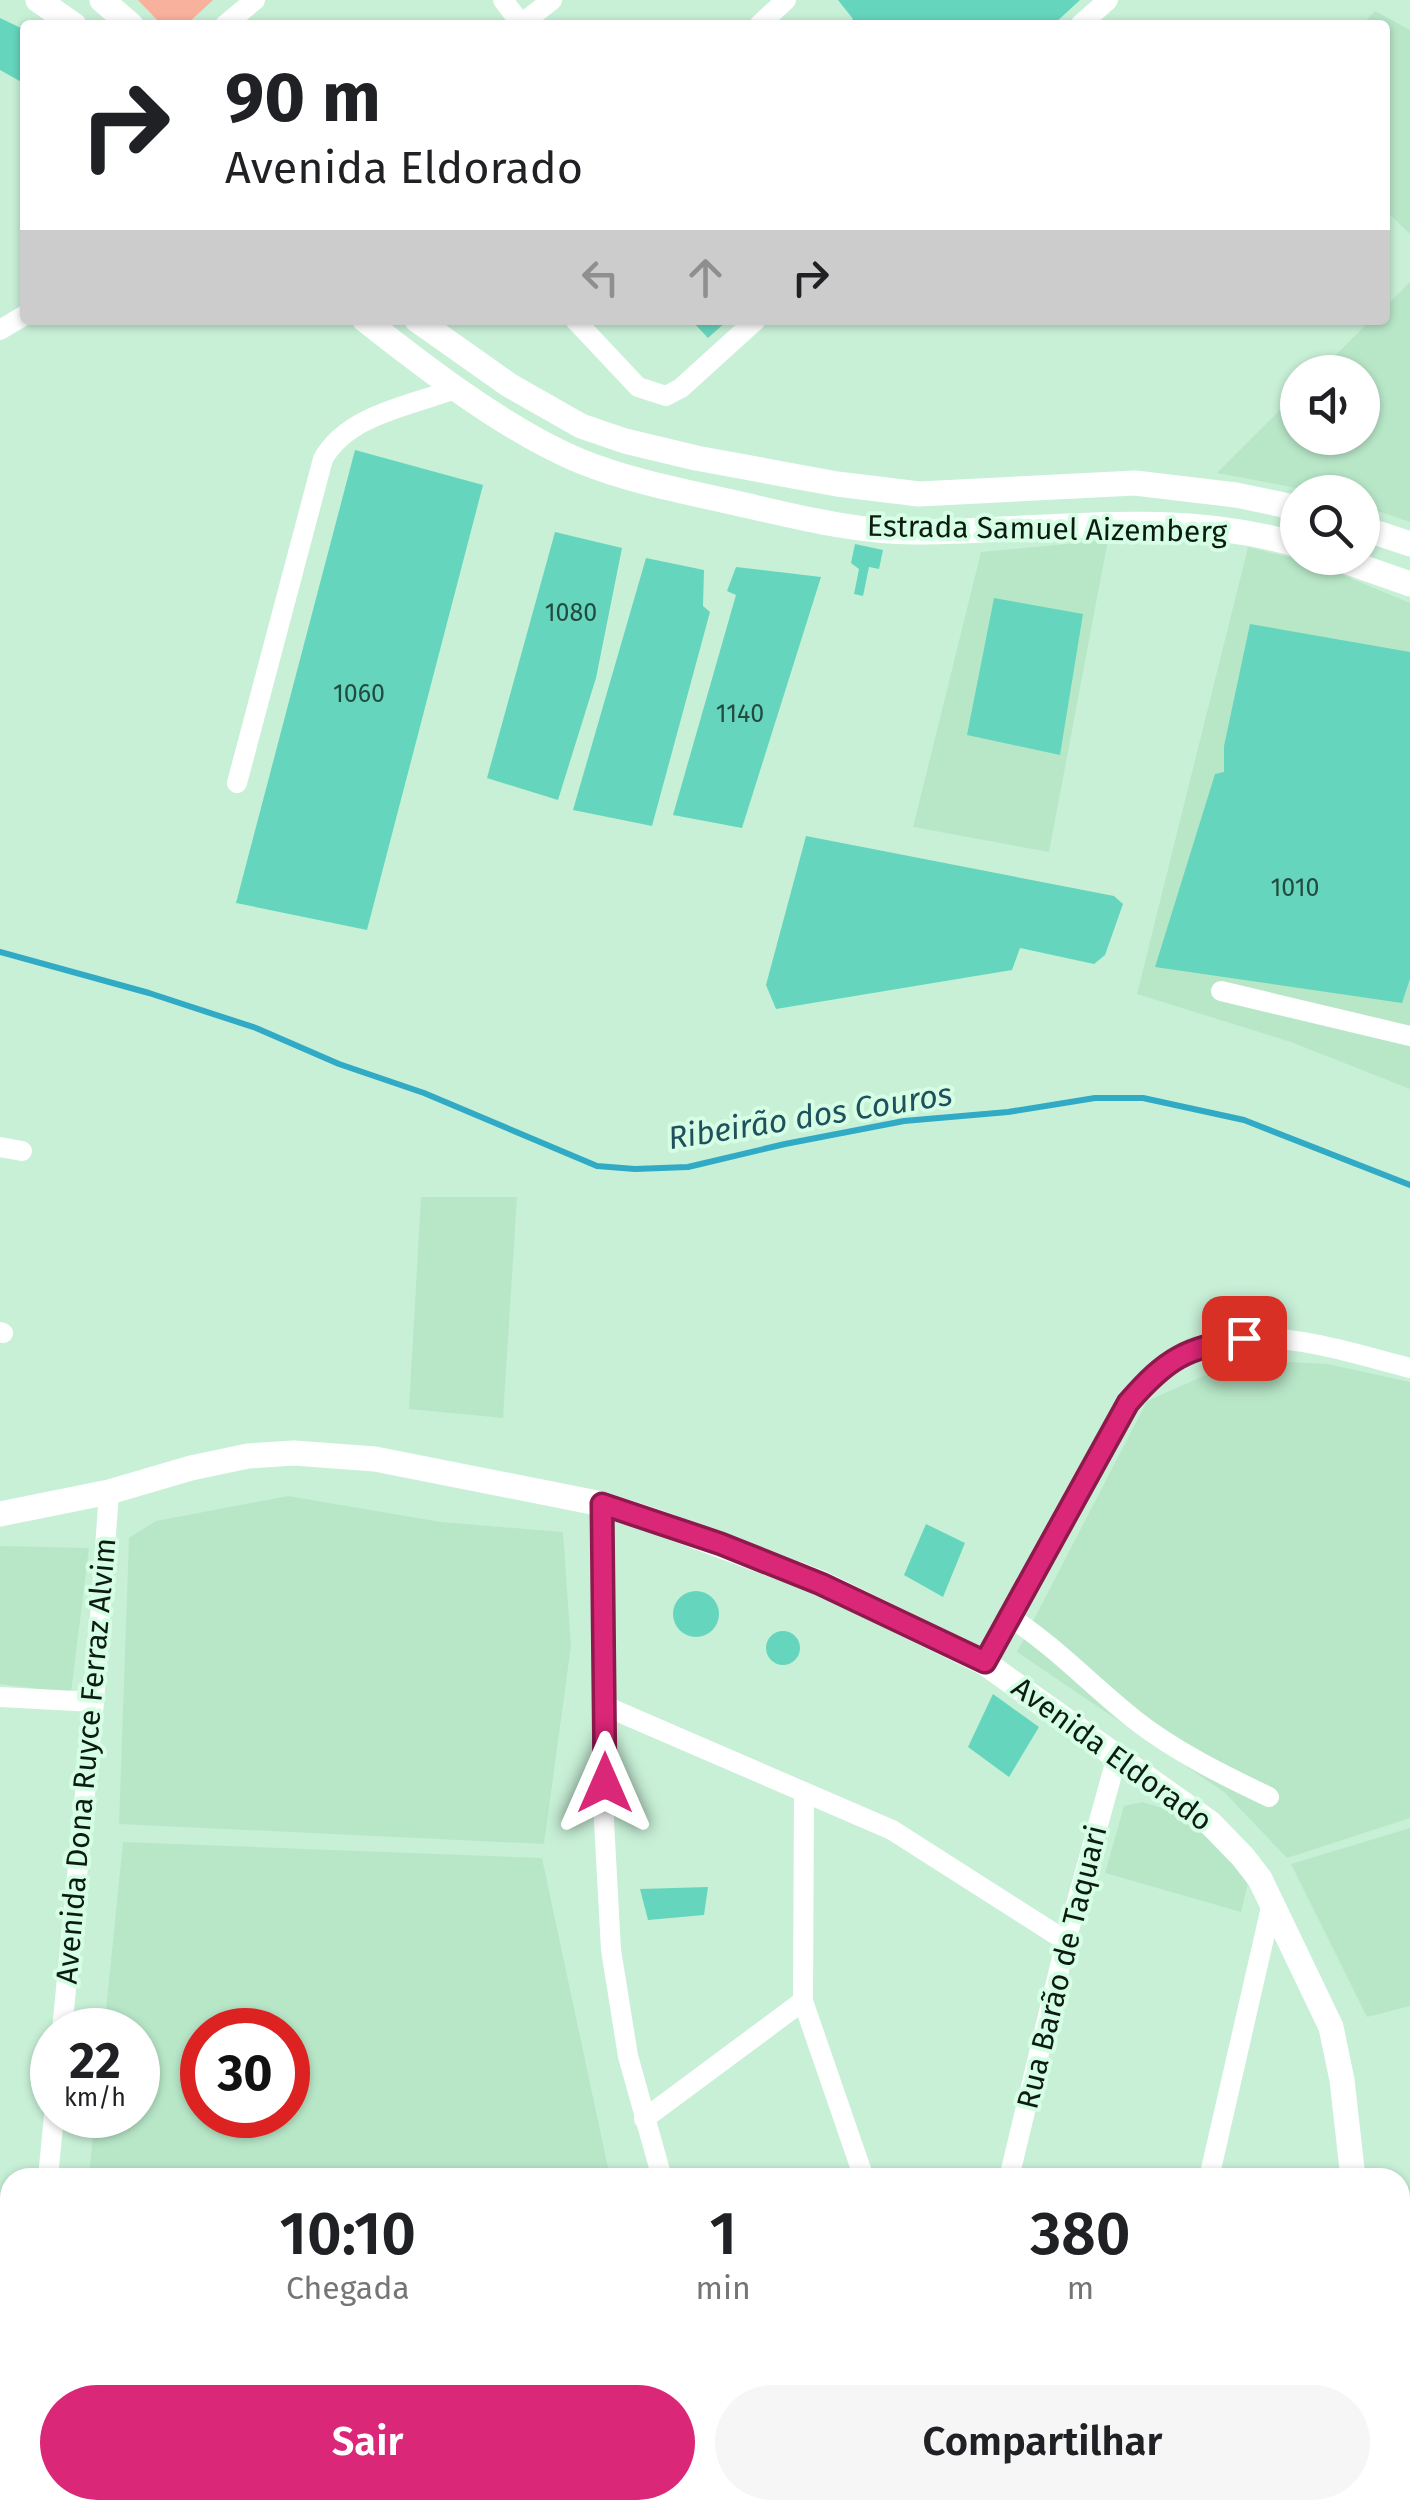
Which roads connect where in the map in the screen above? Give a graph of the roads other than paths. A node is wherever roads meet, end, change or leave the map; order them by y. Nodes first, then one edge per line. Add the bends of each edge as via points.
1 (38, 0) edge
2 (102, 0) edge
3 (255, 0) edge
4 (552, 0) edge
5 (786, 0) edge
6 (1108, 0) edge
7 (67, 20) edge
8 (125, 20) edge
9 (230, 20) edge
10 (527, 20) edge
11 (765, 20) edge
12 (1086, 20) edge
13 (372, 325) edge
14 (430, 325) edge
15 (579, 325) edge
16 (750, 325) edge
17 (458, 388) junction
18 (1280, 504) edge
19 (1380, 534) edge
20 (1280, 540) edge
21 (1410, 544) edge
22 (1380, 573) edge
23 (1410, 584) edge
24 (237, 784) dead end
25 (1221, 991) dead end
26 (1410, 1036) edge
27 (0, 1147) edge
28 (22, 1151) dead end
29 (1410, 1368) edge
30 (109, 1492) junction
31 (602, 1504) junction
32 (0, 1514) edge
33 (1010, 1617) junction
34 (985, 1662) junction
35 (0, 1697) edge
36 (94, 1702) junction
37 (605, 1706) junction
38 (1117, 1756) junction
39 (804, 1794) junction
40 (1269, 1797) dead end
41 (1272, 1903) junction
42 (1066, 1941) junction
43 (803, 2001) junction
44 (64, 2008) edge
45 (644, 2119) junction
46 (52, 2138) edge
47 (49, 2168) edge
48 (659, 2168) edge
49 (861, 2168) edge
50 (1011, 2168) edge
51 (1210, 2168) edge
52 (1352, 2168) edge

1 - 7 main road
2 - 8 main road
3 - 9 street
4 - 10 street
5 - 11 street
6 - 12 street
13 - 17 main road, Estrada Samuel Aizemberg
14 - 18 main road, Estrada Samuel Aizemberg via 509,385 581,426 712,461 919,494 1135,483
15 - 16 street via 638,387 666,396
17 - 20 main road, Estrada Samuel Aizemberg via 580,461 802,518 886,532 1190,525
17 - 24 street via 366,420 332,442
19 - 21 main road
22 - 23 main road
25 - 26 street
27 - 28 street
29 - 33 street via 1309,1342 1244,1338 1179,1354 1128,1403
30 - 31 main road, Avenida Eldorado via 191,1468 294,1453 375,1459
30 - 32 main road, Avenida Eldorado
30 - 36 street, Avenida Dona Ruyce Ferraz Alvim
31 - 34 main road, Avenida Eldorado via 821,1584
31 - 37 street
33 - 34 street
33 - 40 street via 1136,1721 1200,1764
34 - 38 main road, Avenida Eldorado
35 - 36 street
36 - 44 street, Avenida Dona Ruyce Ferraz Alvim
37 - 39 street
37 - 45 street via 611,1950
38 - 41 main road, Avenida Eldorado via 1220,1833
38 - 42 street, Rua Barão de Taquari
39 - 42 street via 892,1830
39 - 43 street
41 - 51 street
41 - 52 main road, Avenida Eldorado via 1330,2027
42 - 50 street, Rua Barão de Taquari
43 - 45 street
43 - 49 street
45 - 48 street
46 - 47 street

